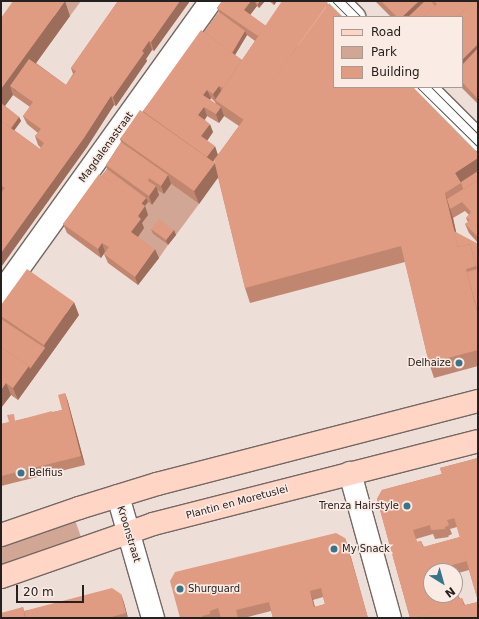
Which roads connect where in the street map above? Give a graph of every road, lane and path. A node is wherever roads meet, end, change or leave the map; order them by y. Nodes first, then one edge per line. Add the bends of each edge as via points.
1 (211, 1) edge
2 (338, 1) edge
3 (353, 16) edge
4 (426, 88) edge
5 (478, 140) edge
6 (1, 293) edge
7 (478, 401) edge
8 (478, 441) edge
9 (350, 473) junction
10 (118, 496) junction
11 (128, 532) junction
12 (1, 535) edge
13 (1, 576) edge
14 (153, 618) edge
15 (390, 618) edge

1 - 6 street, Magdalenastraat
2 - 3 street
4 - 5 street
7 - 10 main road
8 - 9 main road, Plantin en Moretuslei
9 - 11 main road, Plantin en Moretuslei
9 - 15 street
10 - 11 street, Kroonstraat
10 - 12 main road
11 - 13 main road, Plantin en Moretuslei
11 - 14 street, Kroonstraat

